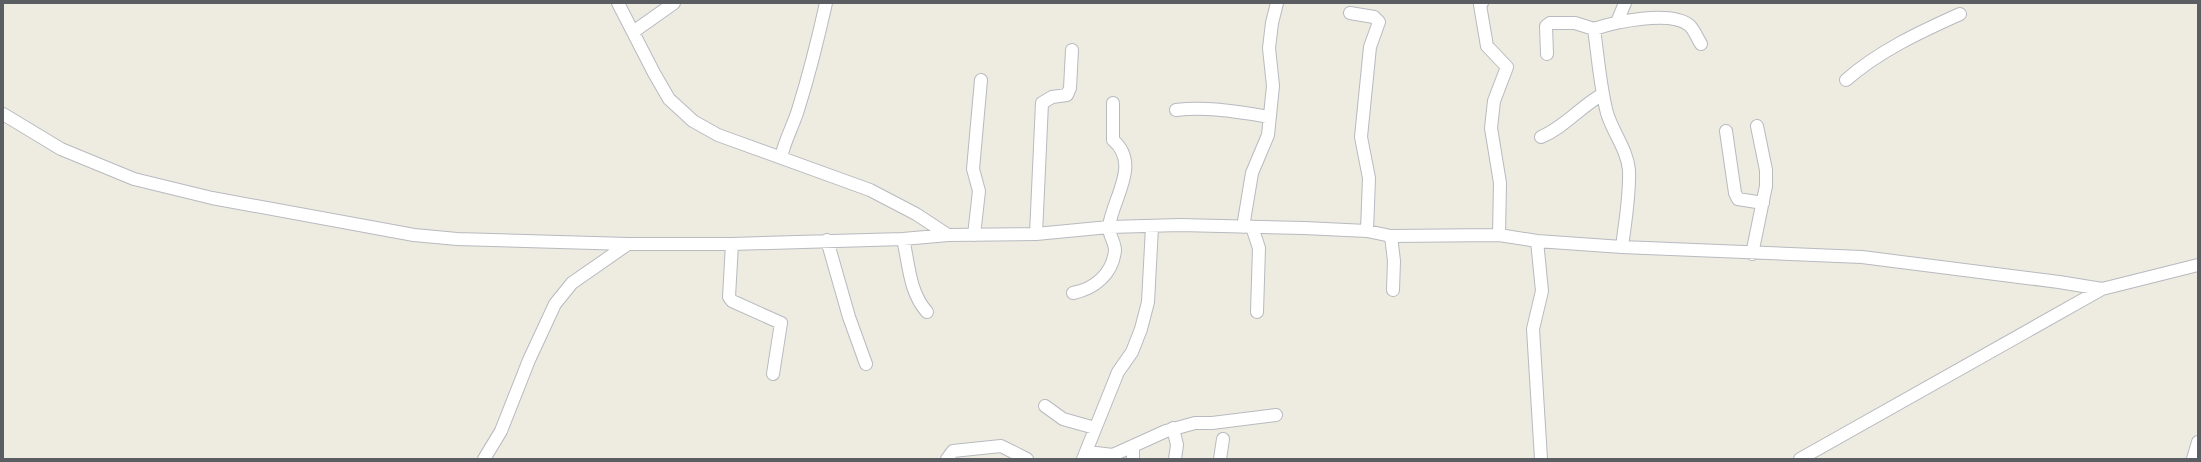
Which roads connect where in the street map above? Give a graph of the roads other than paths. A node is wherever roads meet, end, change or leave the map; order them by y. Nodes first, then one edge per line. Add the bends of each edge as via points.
1 (618, 3) edge
2 (674, 3) edge
3 (826, 3) edge
4 (1278, 3) edge
5 (1482, 3) edge
6 (1624, 3) edge
7 (1350, 13) dead end
8 (1960, 14) dead end
9 (1617, 22) junction
10 (1594, 29) junction
11 (633, 32) junction
12 (1701, 44) dead end
13 (1072, 50) dead end
14 (1547, 54) dead end
15 (981, 80) dead end
16 (1846, 80) dead end
17 (1603, 94) junction
18 (1113, 103) dead end
19 (1176, 110) dead end
20 (3, 114) edge
21 (1270, 117) junction
22 (1758, 126) dead end
23 (1726, 131) dead end
24 (1542, 137) dead end
25 (781, 156) junction
26 (1763, 203) junction
27 (1152, 227) junction
28 (1247, 227) junction
29 (1109, 228) junction
30 (1367, 231) junction
31 (974, 234) junction
32 (1036, 234) junction
33 (948, 235) junction
34 (1499, 235) junction
35 (1391, 236) junction
36 (903, 239) junction
37 (827, 240) junction
38 (1537, 241) junction
39 (628, 244) junction
40 (732, 244) junction
41 (1622, 247) junction
42 (1752, 254) junction
43 (2198, 265) edge
44 (2102, 289) junction
45 (1393, 290) dead end
46 (1073, 293) dead end
47 (927, 312) dead end
48 (1257, 312) dead end
49 (866, 364) dead end
50 (773, 374) dead end
51 (1045, 406) dead end
52 (1276, 415) dead end
53 (1095, 428) junction
54 (1173, 428) junction
55 (1223, 439) dead end
56 (2198, 442) edge
57 (1133, 446) junction
58 (1085, 456) edge
59 (484, 459) edge
60 (947, 459) edge
61 (1028, 459) edge
62 (1133, 459) edge
63 (1175, 459) edge
64 (1220, 459) edge
65 (1541, 459) edge
66 (1800, 459) edge
67 (2193, 459) edge

1 - 11 street
2 - 11 street
3 - 25 street via 816,54
4 - 21 street via 1272,23 1270,48 1273,86
5 - 34 street via 1480,5 1487,46 1507,67 1494,101 1490,128 1500,183
6 - 9 street
7 - 30 street via 1374,17 1379,22 1370,47 1361,137 1368,178
8 - 16 street via 1893,47
9 - 10 street
9 - 12 street via 1648,18 1679,21 1689,25
10 - 14 street via 1574,24 1550,23 1546,26
10 - 17 street
11 - 25 street via 669,99 693,121 718,135
13 - 32 street via 1070,88 1067,95 1052,97 1042,103
15 - 31 street via 973,169 978,190
17 - 24 street via 1553,132
17 - 41 street via 1608,115 1627,156 1629,170
18 - 29 street via 1113,140 1122,148 1125,155 1125,170
19 - 21 street via 1228,110
20 - 39 street via 61,149 93,164 134,179 212,198 421,236
21 - 28 street via 1268,134 1252,173
22 - 26 street via 1766,170
23 - 26 street via 1738,199
25 - 33 street via 870,190 916,214
26 - 42 street
27 - 28 street
27 - 29 street
27 - 53 street via 1148,302 1141,329 1132,352 1118,372
28 - 30 street
28 - 48 street via 1259,248
29 - 32 street
29 - 46 street via 1115,249 1108,270 1090,289
30 - 35 street
31 - 32 street
31 - 33 street
33 - 36 street
34 - 35 street
34 - 38 street
35 - 45 street via 1394,261
36 - 37 street
36 - 47 street via 912,285 920,305
37 - 40 street
37 - 49 street via 849,317
38 - 41 street
38 - 65 street via 1542,291 1533,329
39 - 40 street
39 - 59 street via 572,282 555,304 528,360 501,431
40 - 50 street via 732,301 781,323
41 - 42 street
42 - 44 street via 1862,258
43 - 44 street
44 - 66 street
51 - 53 street via 1063,419
52 - 54 street via 1195,423
53 - 58 street
54 - 57 street
54 - 63 street via 1177,445
55 - 64 street
56 - 67 street
57 - 58 street via 1113,455
57 - 62 street
60 - 61 street via 953,451 986,446 1001,446

